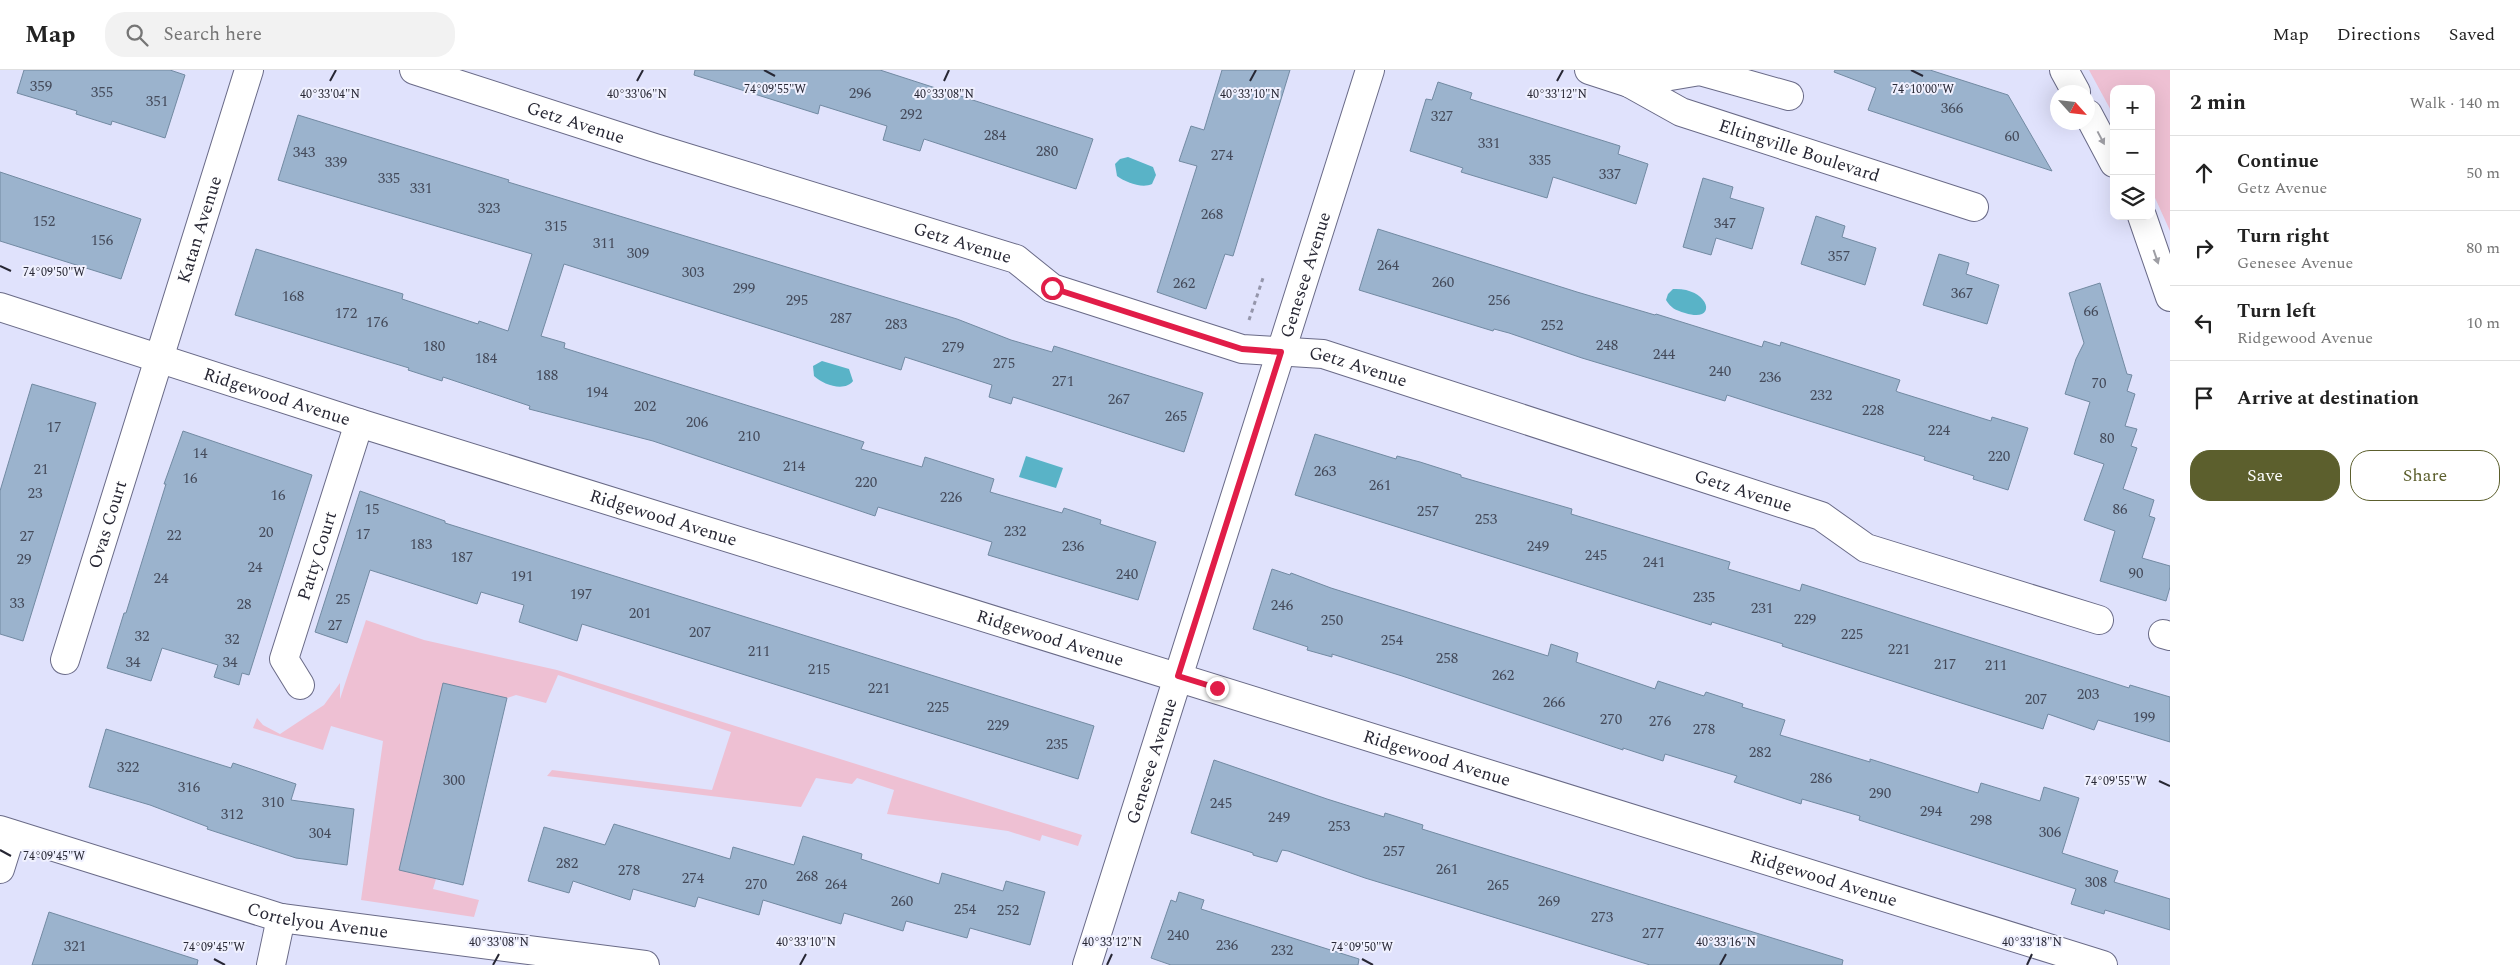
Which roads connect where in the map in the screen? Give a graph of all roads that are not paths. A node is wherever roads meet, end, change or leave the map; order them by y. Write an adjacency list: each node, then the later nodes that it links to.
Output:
1 (249, 70): 16 (street, Katan Avenue)
2 (414, 70): 15 (street, Getz Avenue)
3 (1370, 70): 15 (street, Genesee Avenue)
4 (1589, 70): 6 (street, Eltingville Boulevard)
5 (2064, 70): 7 (street)
6 (1629, 83): 8 (street, Eltingville Boulevard); 11 (street, Eltingville Boulevard)
7 (2072, 85)
8 (1789, 96)
9 (2095, 127): 10 (street, one-way to 10)
10 (2110, 155)
11 (1974, 207)
12 (2143, 220): 13 (street, one-way to 13)
13 (2170, 297)
14 (0, 307): 16 (street, Ridgewood Avenue)
15 (1281, 352): 19 (street, Getz Avenue); 21 (street, Genesee Avenue)
16 (159, 358): 17 (street, Katan Avenue); 18 (street, Ridgewood Avenue)
17 (150, 388): 20 (street, Ovas Court)
18 (359, 423): 21 (street, Ridgewood Avenue); 22 (street, Patty Court)
19 (2099, 620)
20 (65, 660)
21 (1178, 676): 28 (street, Genesee Avenue); 29 (street, Ridgewood Avenue)
22 (300, 686)
23 (6, 832): 24 (street); 25 (street, Cortelyou Avenue)
24 (0, 869)
25 (281, 918): 26 (street); 27 (street, Cortelyou Avenue)
26 (272, 965)
27 (645, 965)
28 (1087, 965)
29 (2103, 965)

